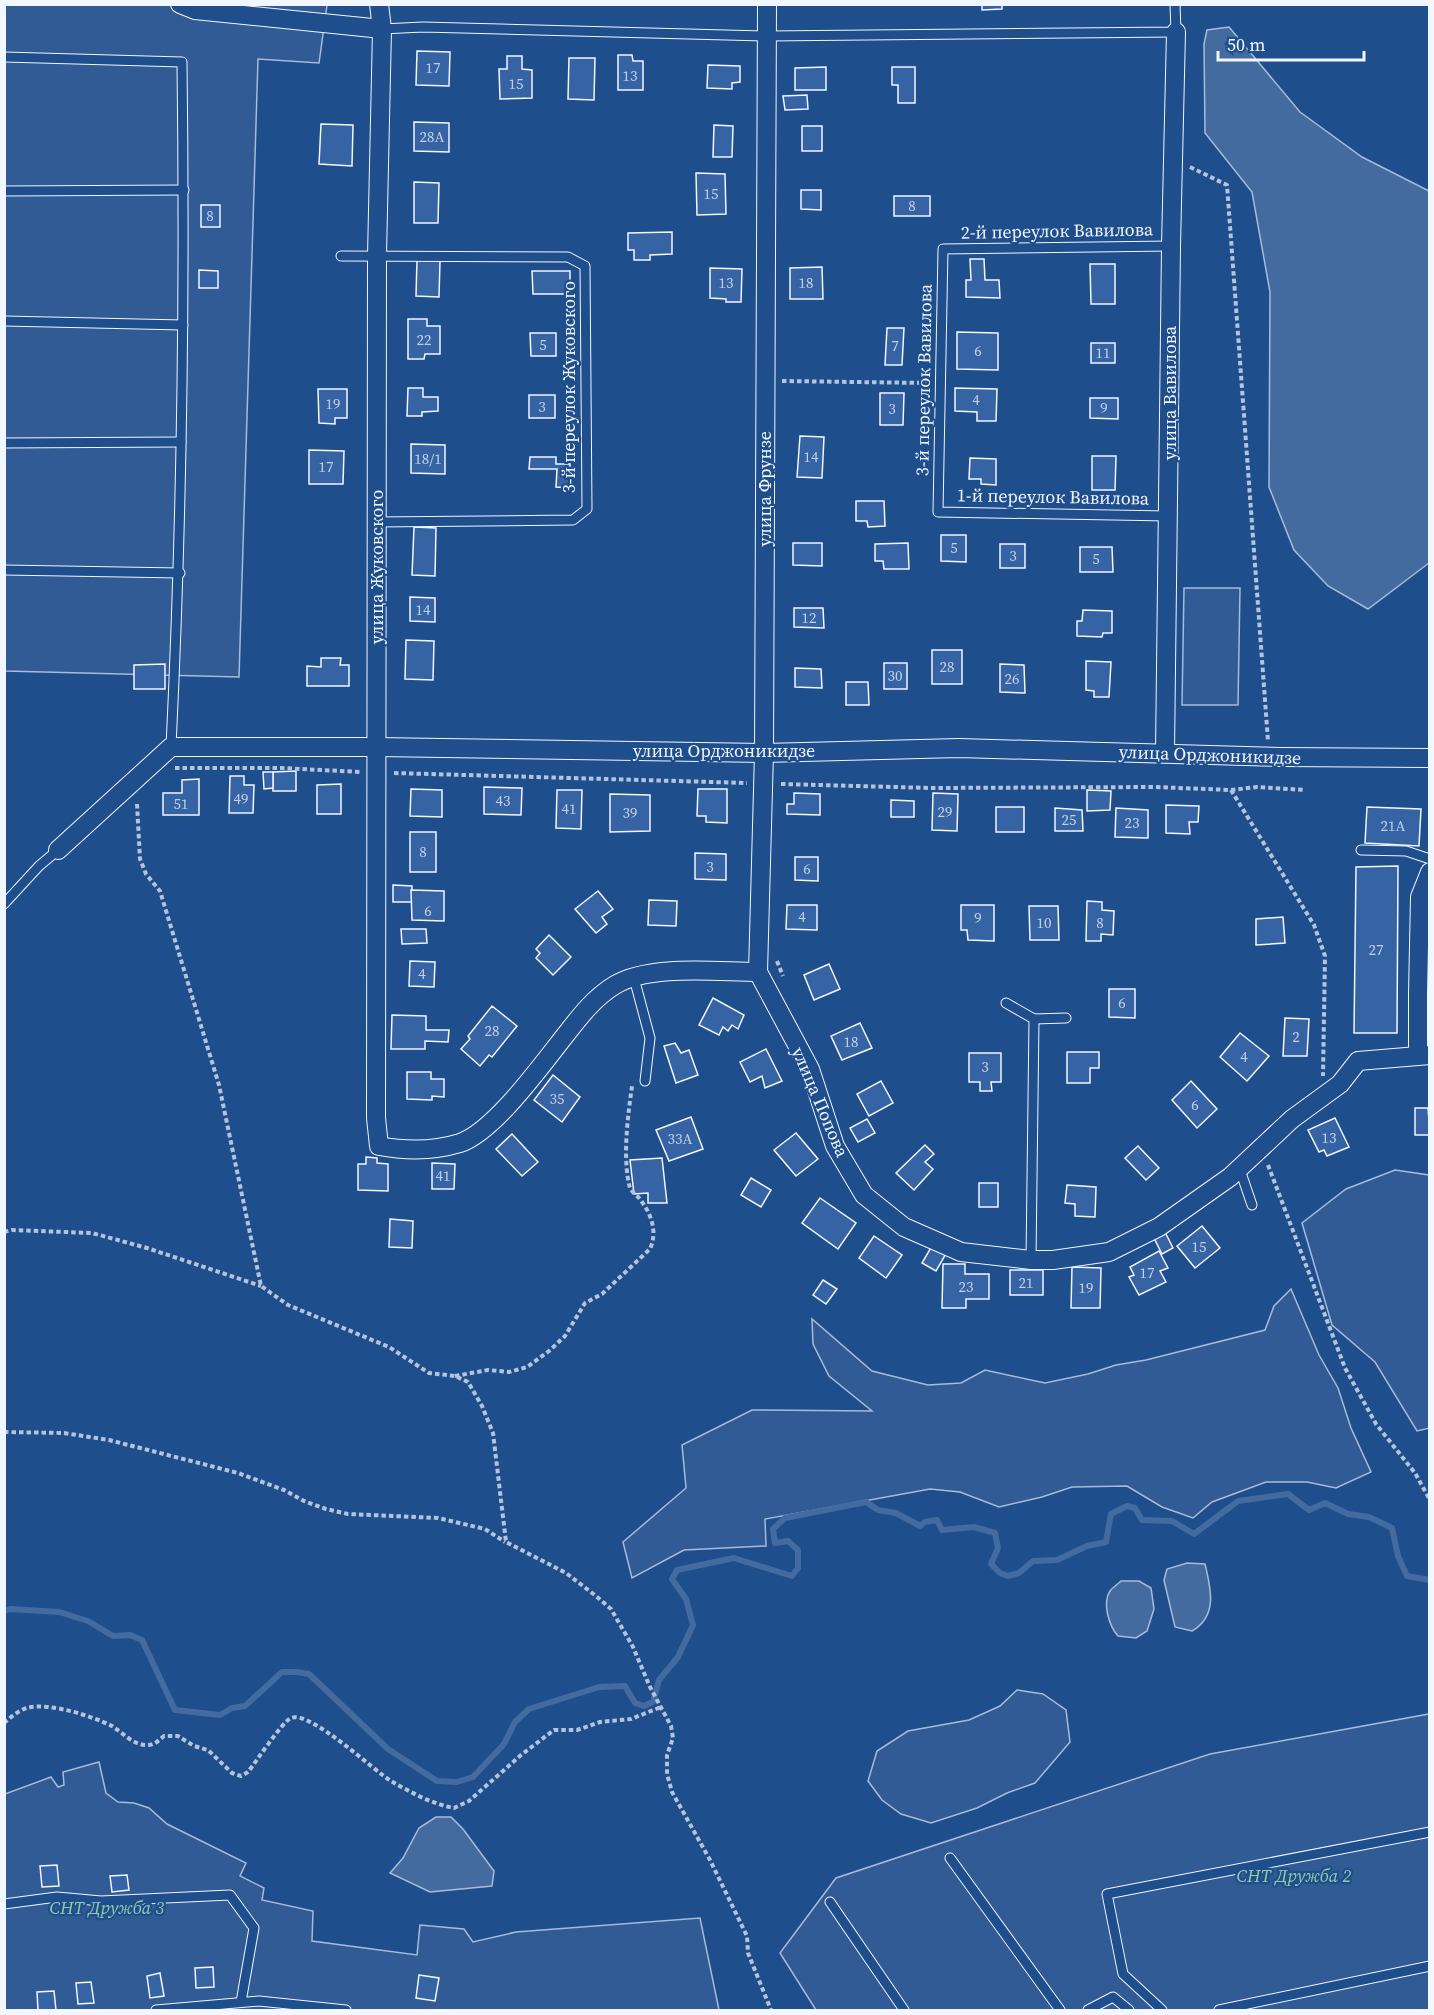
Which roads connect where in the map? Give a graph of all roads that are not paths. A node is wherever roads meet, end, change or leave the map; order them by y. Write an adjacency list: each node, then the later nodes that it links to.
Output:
1 (180, 4): 5 (street)
2 (379, 4): 5 (street, улица Жуковского)
3 (767, 4): 7 (street, улица Фрунзе)
4 (1175, 4): 6 (lane)
5 (382, 29): 7 (lane); 14 (street, улица Жуковского)
6 (1176, 32): 7 (lane); 11 (street, улица Вавилова)
7 (767, 36): 26 (street, улица Фрунзе)
8 (4, 57): 9 (lane)
9 (184, 190): 10 (lane); 16 (lane)
10 (4, 191)
11 (1171, 246): 12 (lane, 2-й переулок Вавилова); 20 (street, улица Вавилова)
12 (944, 249): 19 (lane, 3-й переулок Вавилова)
13 (341, 256): 14 (lane)
14 (377, 256): 21 (street, улица Жуковского); 21 (lane, 3-й переулок Жуковского)
15 (4, 321): 16 (lane)
16 (183, 325): 17 (lane)
17 (181, 442): 18 (lane); 23 (lane)
18 (4, 443)
19 (938, 512): 20 (lane, 1-й переулок Вавилова)
20 (1168, 516): 27 (street, улица Вавилова)
21 (376, 522): 25 (street, улица Жуковского)
22 (4, 570): 23 (lane)
23 (180, 573): 24 (lane)
24 (171, 747): 25 (street, улица Орджоникидзе); 29 (street)
25 (377, 747): 26 (street, улица Орджоникидзе); 35 (street, улица Жуковского)
26 (764, 753): 27 (street, улица Орджоникидзе); 34 (street, улица Фрунзе)
27 (1165, 753): 28 (street, улица Орджоникидзе)
28 (1430, 758)
29 (58, 850): 33 (lane)
30 (1361, 850): 31 (lane)
31 (1430, 859)
32 (1430, 872): 39 (street)
33 (4, 904)
34 (758, 972): 35 (street); 43 (street, улица Попова)
35 (634, 978): 40 (lane)
36 (1006, 1003): 38 (lane)
37 (1066, 1018): 38 (lane)
38 (1034, 1019): 43 (lane)
39 (1424, 1055): 41 (street, улица Попова)
40 (645, 1081)
41 (1239, 1167): 42 (lane); 43 (street, улица Попова)
42 (1252, 1204)
43 (1031, 1260)
44 (1430, 1832): 56 (lane)
45 (950, 1858): 53 (lane)
46 (830, 1902): 52 (lane)
47 (4, 1904): 49 (lane)
48 (1430, 1966): 57 (lane)
49 (241, 2002): 50 (lane); 51 (lane)
50 (156, 2010)
51 (346, 2010)
52 (904, 2010)
53 (1060, 2010)
54 (1088, 2010): 55 (lane)
55 (1130, 2010)
56 (1162, 2010)
57 (1219, 2010)

